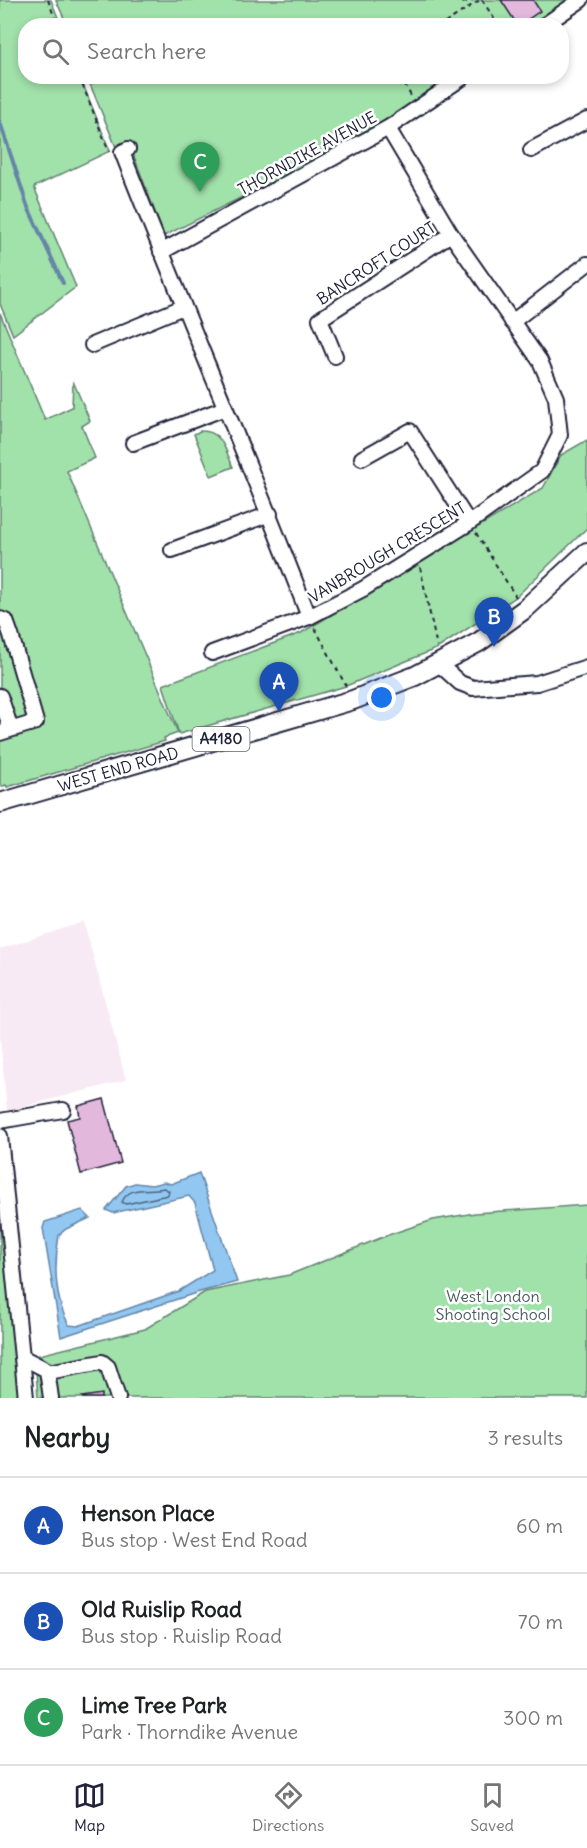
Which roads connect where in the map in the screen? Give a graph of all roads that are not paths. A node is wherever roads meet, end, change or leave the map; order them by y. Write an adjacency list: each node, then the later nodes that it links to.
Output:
1 (581, 0): 2 (street); 3 (street)
2 (587, 9)
3 (555, 18)
4 (453, 84): 6 (street, THORNDIKE AVENUE)
5 (587, 120): 8 (street)
6 (388, 128): 9 (street, VANBROUGH CRESCENT); 10 (street, THORNDIKE AVENUE)
7 (128, 149): 10 (street, VANBROUGH CRESCENT)
8 (531, 150)
9 (451, 234): 13 (street, VANBROUGH CRESCENT); 15 (street, BANCROFT COURT)
10 (161, 252): 12 (street, VANBROUGH CRESCENT)
11 (587, 264): 13 (street)
12 (183, 307): 14 (street); 16 (street, VANBROUGH CRESCENT)
13 (512, 322): 20 (street, VANBROUGH CRESCENT)
14 (92, 345)
15 (334, 356)
16 (225, 408): 17 (street); 19 (street, VANBROUGH CRESCENT)
17 (133, 443)
18 (362, 458): 20 (street)
19 (270, 514): 21 (street); 23 (street, VANBROUGH CRESCENT)
20 (469, 524): 23 (street, VANBROUGH CRESCENT)
21 (172, 550)
22 (587, 552): 27 (main road, A4180)
23 (309, 617): 26 (street)
24 (0, 619): 25 (street)
25 (6, 637): 30 (street)
26 (212, 652)
27 (439, 657): 28 (street); 31 (main road, WEST END ROAD / A4180)
28 (587, 667)
29 (0, 696): 30 (street)
30 (6, 731)
31 (1, 798)
32 (63, 1110): 33 (street)
33 (0, 1121)
34 (0, 1136): 35 (street)
35 (22, 1357): 36 (street); 37 (street)
36 (48, 1372): 38 (street); 39 (street)
37 (26, 1398)
38 (51, 1398)
39 (118, 1398)

